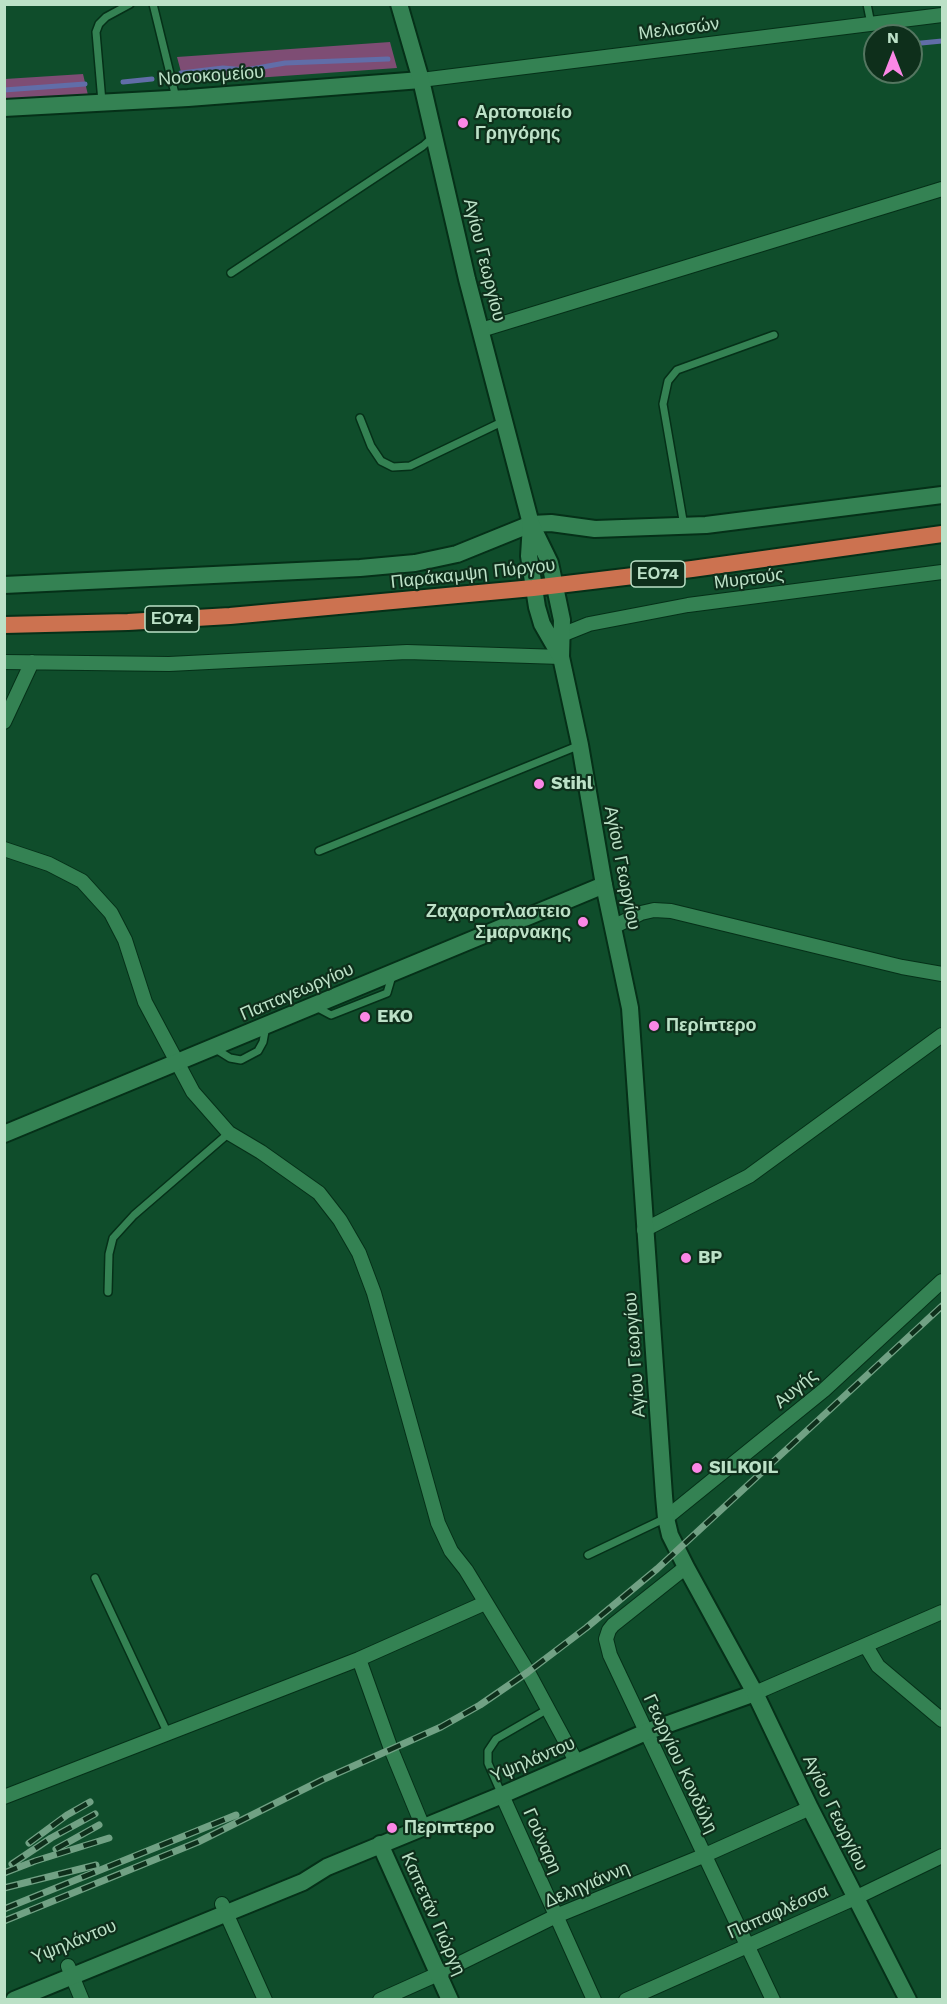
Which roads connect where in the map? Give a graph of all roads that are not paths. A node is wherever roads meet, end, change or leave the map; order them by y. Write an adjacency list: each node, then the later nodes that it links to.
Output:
1 (130, 4): 10 (lane)
2 (153, 4): 9 (lane)
3 (399, 4): 8 (street, Αγίου Γεωργίου)
4 (867, 4): 6 (lane)
5 (942, 15): 6 (street, Μελισσών)
6 (871, 24)
7 (863, 25): 8 (street, Μελισσών)
8 (421, 80): 9 (street, Νοσοκομείου); 12 (street, Αγίου Γεωργίου)
9 (176, 98): 10 (street, Νοσοκομείου)
10 (102, 102): 11 (street, Νοσοκομείου)
11 (4, 108)
12 (434, 136): 14 (lane); 15 (street, Αγίου Γεωργίου)
13 (942, 189): 15 (street)
14 (231, 273)
15 (481, 330): 18 (street, Αγίου Γεωργίου)
16 (774, 335): 21 (lane)
17 (360, 418): 18 (lane)
18 (504, 421): 20 (street, Αγίου Γεωργίου)
19 (942, 495): 21 (street)
20 (531, 525): 21 (street); 24 (street); 25 (street, Αγίου Γεωργίου); 26 (street, Αγίου Γεωργίου)
21 (684, 526)
22 (942, 534): 25 (highway, Παράκαμψη Πύργου / ΕΟ74)
23 (942, 572): 28 (street, Μυρτούς)
24 (4, 585)
25 (556, 586): 26 (highway, Παράκαμψη Πύργου / ΕΟ74); 28 (street, Αγίου Γεωργίου)
26 (533, 588): 27 (highway, Παράκαμψη Πύργου / ΕΟ74); 29 (street, Αγίου Γεωργίου)
27 (4, 625)
28 (564, 634): 29 (street, Αγίου Γεωργίου)
29 (561, 657): 31 (street); 33 (street, Αγίου Γεωργίου)
30 (4, 662): 31 (street)
31 (32, 662): 32 (street)
32 (4, 722)
33 (580, 746): 35 (lane); 36 (street, Αγίου Γεωργίου)
34 (4, 849): 40 (street)
35 (319, 851)
36 (604, 885): 37 (street, Αγίου Γεωργίου); 40 (street, Παπαγεωργίου)
37 (613, 927): 38 (street); 43 (street, Αγίου Γεωργίου)
38 (942, 974)
39 (942, 1035): 43 (street)
40 (177, 1063): 41 (street); 42 (street, Παπαγεωργίου)
41 (229, 1133): 45 (lane); 50 (street)
42 (4, 1134)
43 (644, 1230): 46 (street, Αγίου Γεωργίου)
44 (942, 1281): 46 (street, Αυγής)
45 (108, 1292)
46 (666, 1518): 47 (lane); 48 (street, Αγίου Γεωργίου)
47 (588, 1555)
48 (686, 1567): 54 (street, Αγίου Γεωργίου); 57 (street, Γεωργίου Κονδύλη)
49 (95, 1578): 58 (lane)
50 (485, 1603): 53 (street); 55 (street)
51 (942, 1612): 52 (street)
52 (866, 1646): 54 (street); 56 (street)
53 (359, 1659): 58 (street); 63 (street)
54 (755, 1693): 57 (street, Υψηλάντου); 62 (street, Αγίου Γεωργίου)
55 (548, 1709): 59 (street); 60 (lane)
56 (942, 1720)
57 (646, 1732): 59 (street, Υψηλάντου); 65 (street, Γεωργίου Κονδύλη)
58 (168, 1734): 61 (street)
59 (577, 1763): 60 (street, Υψηλάντου)
60 (502, 1795): 63 (street, Υψηλάντου); 69 (street, Γούναρη)
61 (4, 1797)
62 (810, 1808): 65 (street, Δεληγιάννη); 67 (street, Αγίου Γεωργίου)
63 (423, 1827): 64 (street, Υψηλάντου)
64 (380, 1844): 68 (street, Υψηλάντου); 72 (street, Καπετάν Γιώργη)
65 (703, 1856): 69 (street, Δεληγιάννη); 70 (street, Γεωργίου Κονδύλη)
66 (942, 1856): 67 (street, Παπαφλέσσα)
67 (855, 1898): 70 (street, Παπαφλέσσα); 82 (street, Αγίου Γεωργίου)
68 (224, 1909): 71 (street, Υψηλάντου); 76 (street)
69 (556, 1916): 72 (street, Δεληγιάννη); 79 (street, Γούναρη)
70 (748, 1945): 80 (street, Παπαφλέσσα); 81 (street, Γεωργίου Κονδύλη)
71 (70, 1971): 73 (street, Υψηλάντου); 74 (street, Υψηλάντου); 75 (street)
72 (438, 1974): 77 (street, Δεληγιάννη); 78 (street, Καπετάν Γιώργη)
73 (4, 1992)
74 (14, 2000)
75 (82, 2000)
76 (266, 2000)
77 (380, 2000)
78 (450, 2000)
79 (594, 2000)
80 (626, 2000)
81 (773, 2000)
82 (908, 2000)

